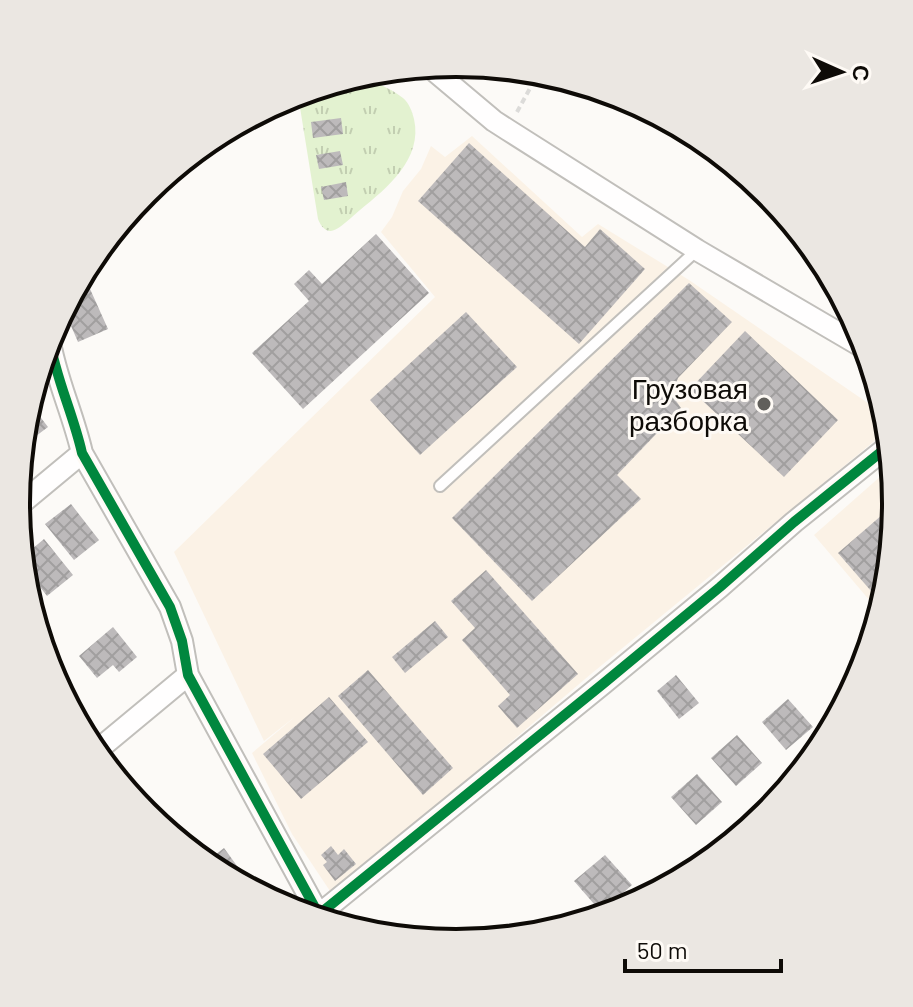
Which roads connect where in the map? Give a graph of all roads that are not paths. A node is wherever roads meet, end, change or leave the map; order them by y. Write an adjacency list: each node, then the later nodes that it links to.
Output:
1 (442, 78): 2 (street)
2 (697, 250): 3 (street); 7 (lane)
3 (851, 340)
4 (55, 361): 5 (street)
5 (82, 453): 8 (street); 9 (street)
6 (880, 453): 12 (street)
7 (440, 486)
8 (30, 496)
9 (188, 675): 10 (street); 11 (street)
10 (105, 744)
11 (312, 905)
12 (325, 909)

